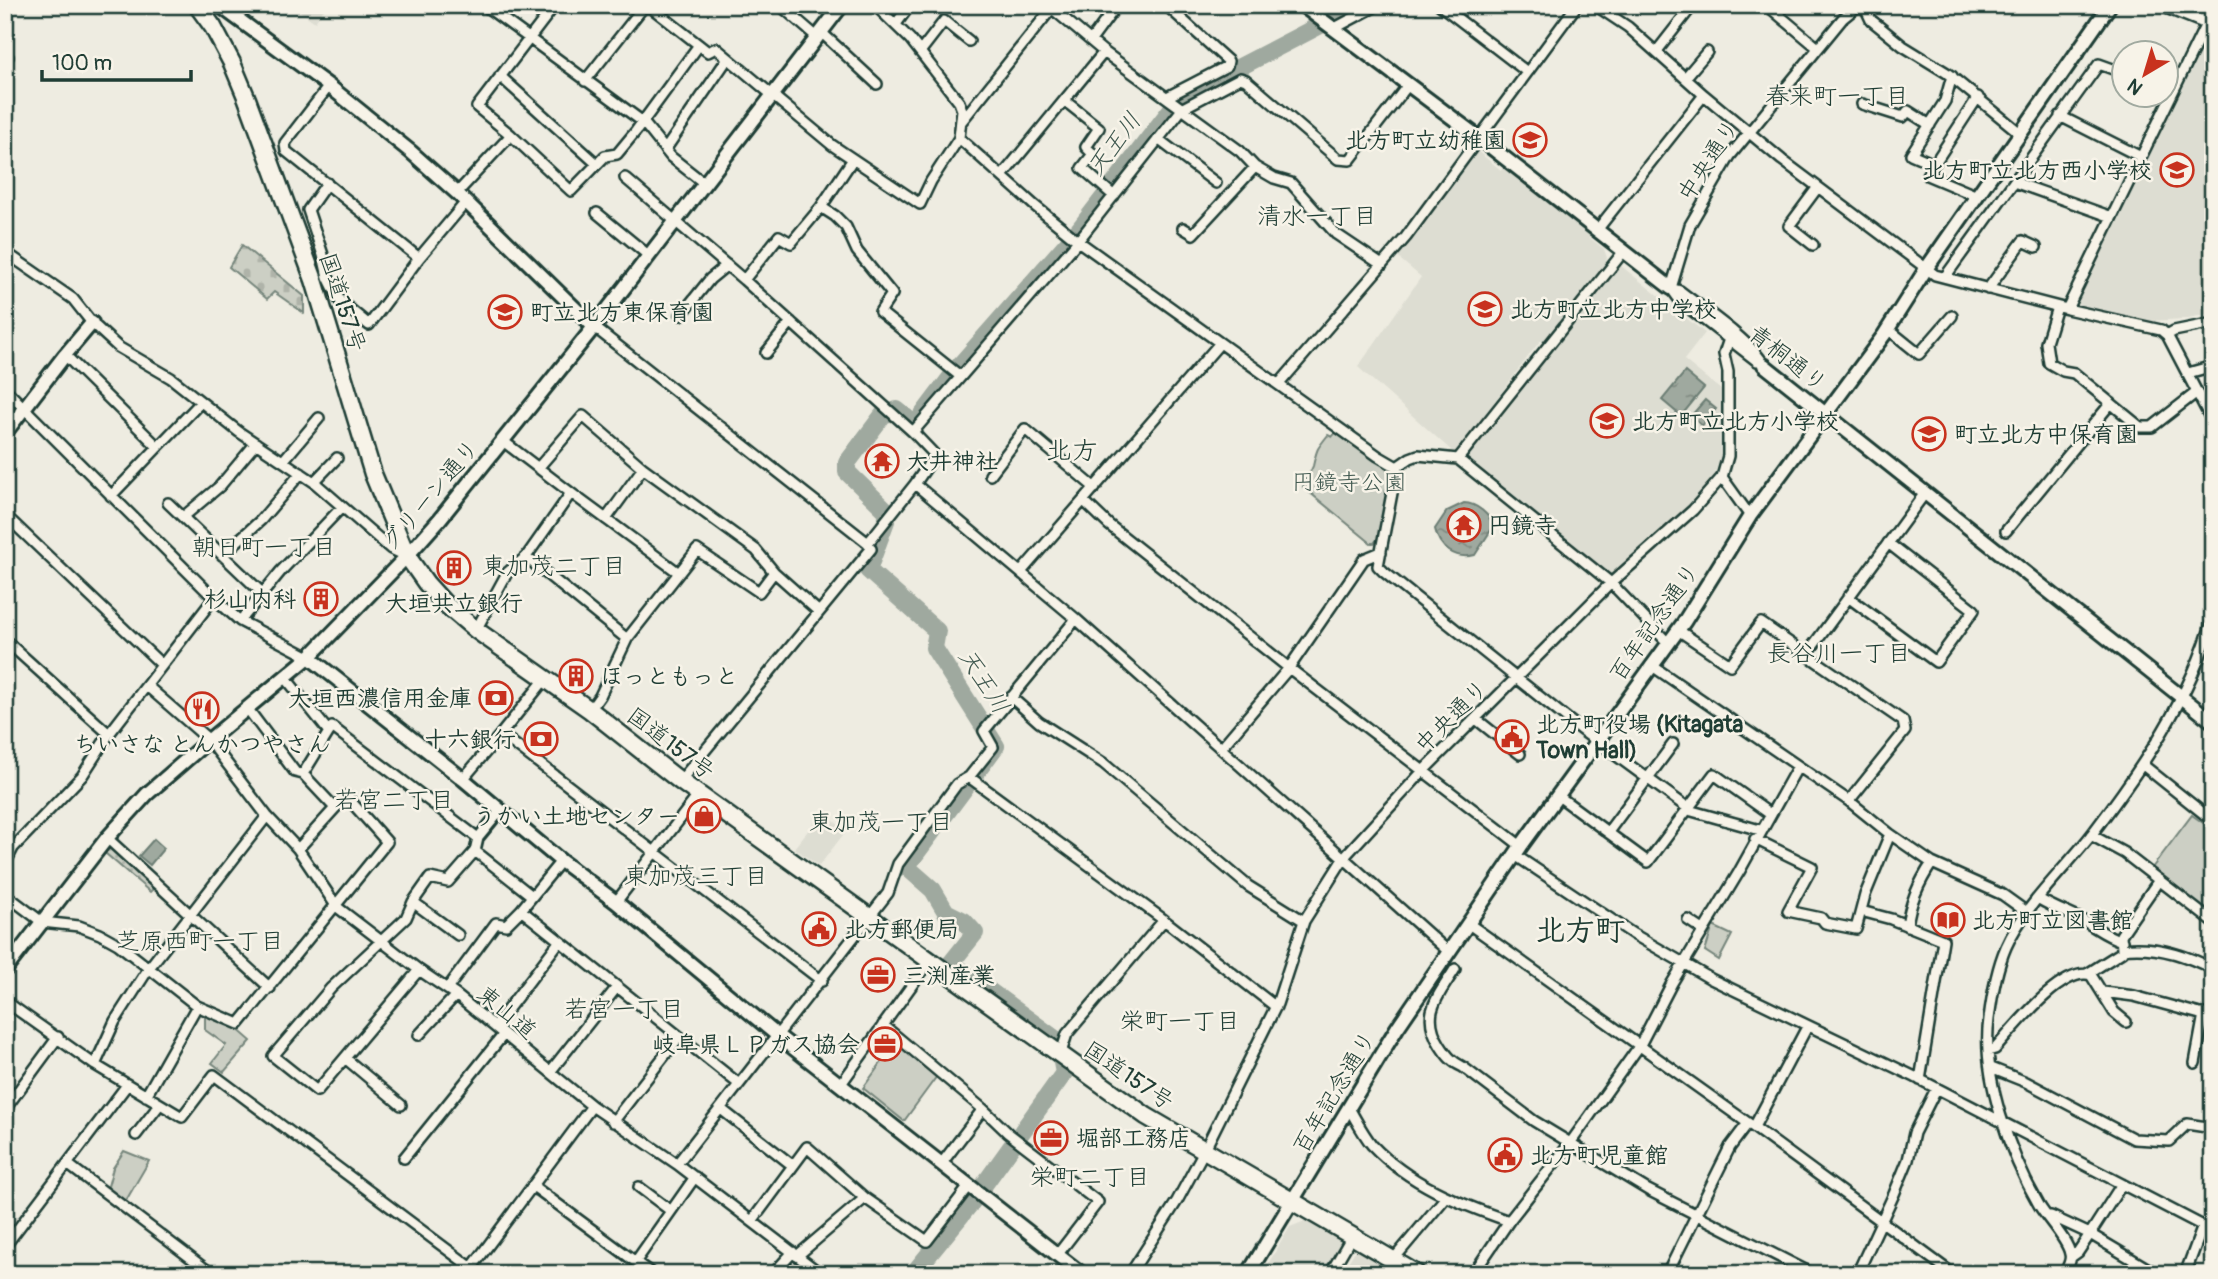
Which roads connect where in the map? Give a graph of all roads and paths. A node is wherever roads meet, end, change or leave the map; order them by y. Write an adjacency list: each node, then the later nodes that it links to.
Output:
1 (197, 5): 162 (highway, 国道157号)
2 (484, 5): 28 (street)
3 (555, 5): 28 (street)
4 (646, 5): 31 (street); 44 (street)
5 (780, 5): 27 (street)
6 (842, 5): 27 (street, グリーン通り)
7 (875, 5): 25 (street)
8 (910, 5): 25 (street)
9 (1117, 5): 29 (street)
10 (1166, 5): 50 (street)
11 (1378, 5): 26 (street)
12 (1440, 5): 40 (street)
13 (1577, 5): 40 (street)
14 (1595, 5): 33 (street)
15 (1693, 5): 33 (street)
16 (2110, 5): 61 (street, 百年記念通り)
17 (2165, 5): 24 (main road)
18 (2204, 5): 24 (main road)
19 (1306, 6): 26 (street, 青桐通り)
20 (1768, 6): 32 (street)
21 (1859, 6): 32 (street, 中央通り); 42 (street)
22 (227, 7): 47 (street)
23 (1050, 7): 29 (street); 58 (street)
24 (2211, 18): 39 (street)
25 (896, 24): 34 (street)
26 (1333, 29): 46 (street, 青桐通り)
27 (819, 35): 45 (street); 49 (street, グリーン通り)
28 (528, 39): 41 (street); 44 (street)
29 (1092, 39): 35 (street)
30 (969, 41): 34 (street)
31 (699, 45): 37 (street); 57 (street)
32 (1818, 48): 60 (street, 中央通り)
33 (1657, 51): 43 (street)
34 (920, 52): 58 (street)
35 (1104, 52): 50 (street); 52 (street)
36 (1707, 52): 43 (street)
37 (728, 58): 49 (street); 66 (street)
38 (2110, 68): 56 (street)
39 (2180, 71)
40 (1527, 72): 63 (street)
41 (500, 76): 62 (street); 69 (street)
42 (1952, 76): 51 (street); 59 (street)
43 (1685, 78): 48 (street)
44 (585, 81): 57 (street)
45 (877, 84)
46 (1408, 85): 54 (street); 63 (street, 青桐通り)
47 (329, 86): 75 (street); 81 (street)
48 (1704, 95): 60 (street); 87 (street)
49 (772, 96): 68 (street); 76 (street, グリーン通り)
50 (1167, 97): 54 (street)
51 (1978, 97): 61 (street); 70 (street)
52 (1065, 101): 72 (street); 79 (street)
53 (1862, 104): 59 (street)
54 (1183, 108): 65 (street); 71 (street)
55 (2161, 108): 67 (street)
56 (2060, 116): 67 (street); 74 (street)
57 (643, 122): 66 (street); 69 (street)
58 (960, 124): 64 (street)
59 (1930, 125): 70 (street)
60 (1747, 132): 78 (street); 100 (street, 中央通り)
61 (2020, 133): 80 (street, 百年記念通り)
62 (511, 135): 69 (street); 81 (street)
63 (1478, 137): 87 (street, 青桐通り); 96 (street)
64 (959, 138): 68 (street); 72 (street)
65 (1158, 139): 77 (street); 79 (street)
66 (665, 150): 76 (street)
67 (2141, 157): 84 (street)
68 (853, 159): 82 (street)
69 (597, 164)
70 (1934, 164): 80 (street)
71 (1255, 167): 86 (street); 96 (street)
72 (1002, 176): 88 (street)
73 (625, 178): 85 (street)
74 (2014, 181): 84 (street); 98 (street)
75 (327, 183): 94 (street); 94 (street)
76 (704, 183): 85 (street, グリーン通り)
77 (1216, 183)
78 (1818, 187): 89 (street); 97 (street)
79 (1114, 196): 88 (street)
80 (1977, 196): 97 (street, 百年記念通り)
81 (462, 197): 94 (street); 109 (street)
82 (821, 207): 99 (street); 119 (street)
83 (597, 214): 93 (street)
84 (2112, 217): 103 (street)
85 (675, 219): 93 (street, グリーン通り); 95 (street)
86 (1183, 228)
87 (1597, 230): 92 (street, 青桐通り)
88 (1079, 241): 113 (street); 119 (street)
89 (1813, 245)
90 (2036, 247): 101 (street)
91 (5, 251): 107 (street)
92 (1624, 251): 100 (street, 青桐通り); 136 (street)
93 (648, 255): 109 (street, グリーン通り)
94 (419, 258)
95 (727, 265): 99 (street); 104 (street)
96 (1382, 265): 120 (street)
97 (1926, 269): 98 (street); 110 (street, 百年記念通り)
98 (1945, 277): 101 (street)
99 (744, 280): 106 (street)
100 (1671, 288): 112 (street, 青桐通り); 116 (street)
101 (1988, 289): 102 (street)
102 (2057, 307): 103 (street); 124 (street)
103 (2067, 309): 111 (street)
104 (681, 315)
105 (1952, 316): 110 (street)
106 (791, 322): 114 (street); 130 (street)
107 (92, 323): 115 (street); 123 (street)
108 (2213, 323): 111 (street)
109 (594, 327): 132 (street, グリーン通り); 158 (street)
110 (1888, 329): 127 (street, 百年記念通り)
111 (2167, 335): 118 (street)
112 (1729, 339): 116 (street, 青桐通り); 143 (street)
113 (1220, 343): 120 (street); 146 (street)
114 (766, 353)
115 (65, 355): 126 (street); 134 (street)
116 (1764, 365): 127 (street, 青桐通り)
117 (2213, 366): 118 (street)
118 (2188, 373): 122 (street)
119 (960, 376): 130 (street)
120 (1279, 384): 138 (street)
121 (5, 389): 126 (street)
122 (2197, 392): 124 (street); 125 (street)
123 (200, 403): 133 (street); 134 (street)
124 (2111, 403): 157 (street)
125 (2208, 403): 129 (street)
126 (24, 408): 131 (street); 149 (street)
127 (1827, 415): 148 (street, 青桐通り); 154 (street, 百年記念通り)
128 (319, 418): 137 (street)
129 (2213, 423)
130 (914, 432): 145 (street)
131 (5, 433)
132 (503, 442): 139 (street); 162 (street, グリーン通り)
133 (256, 443): 137 (street); 155 (street)
134 (158, 447): 149 (street)
135 (337, 458): 144 (street)
136 (1458, 459): 138 (street); 167 (street)
137 (283, 461): 141 (street)
138 (1398, 467): 160 (street)
139 (538, 468): 140 (street); 147 (street)
140 (643, 468): 156 (street); 164 (street)
141 (301, 473): 144 (street); 161 (street)
142 (990, 475): 146 (street)
143 (1722, 477): 154 (street); 167 (street, 中央通り)
144 (314, 482): 152 (street)
145 (915, 484): 158 (street); 165 (street)
146 (1095, 488): 150 (street)
147 (571, 493): 156 (street); 163 (street)
148 (1925, 493): 159 (street); 190 (street, 青桐通り)
149 (111, 496): 170 (street)
150 (1084, 501): 165 (street); 184 (street)
151 (168, 503): 155 (street)
152 (342, 507): 162 (street); 168 (street)
153 (5, 515): 182 (street)
154 (1750, 516): 176 (street, 百年記念通り)
155 (183, 517): 161 (street)
156 (606, 519): 166 (street)
157 (2006, 531)
158 (868, 543): 171 (street)
159 (1888, 543): 169 (street); 169 (street)
160 (1381, 552): 184 (street); 187 (street)
161 (222, 555): 168 (street)
162 (407, 556): 175 (highway, 国道157号); 181 (street, グリーン通り)
163 (526, 557): 175 (street); 177 (street)
164 (775, 572): 166 (street); 171 (street)
165 (1021, 572): 173 (street)
166 (679, 573): 177 (street)
167 (1611, 583): 179 (street); 187 (street, 中央通り)
168 (262, 594): 174 (street)
169 (1848, 597): 180 (street)
170 (214, 598): 174 (street); 182 (street)
171 (819, 612): 210 (street)
172 (2213, 618): 190 (street)
173 (1076, 620): 189 (street); 201 (street)
174 (240, 621): 181 (street)
175 (477, 630): 186 (highway, 国道157号)
176 (1678, 630): 179 (street, 百年記念通り); 180 (street)
177 (627, 639): 192 (street)
178 (5, 640): 196 (street)
179 (1668, 643): 183 (street, 百年記念通り)
180 (1807, 654): 213 (street)
181 (309, 657): 185 (street, グリーン通り); 209 (street)
182 (162, 665): 188 (street)
183 (1651, 665): 199 (street, 百年記念通り); 204 (street)
184 (1289, 668): 201 (street); 205 (street)
185 (285, 677): 191 (street, グリーン通り); 195 (street)
186 (546, 678): 192 (highway, 国道157号); 197 (street)
187 (1517, 678): 193 (street, 中央通り); 199 (street)
188 (147, 686): 196 (street); 198 (street, 東山道)
189 (1011, 696): 207 (street); 249 (street)
190 (2181, 697): 194 (street, 青桐通り); 203 (street)
191 (247, 708): 198 (street, グリーン通り); 206 (street)
192 (590, 710): 210 (highway, 国道157号)
193 (1476, 719): 202 (street); 205 (street, 中央通り)
194 (2213, 722)
195 (329, 732): 206 (street); 225 (street)
196 (109, 734): 233 (street)
197 (501, 734): 209 (street); 229 (street)
198 (209, 740): 218 (street, 東山道); 224 (street, グリーン通り)
199 (1597, 740): 208 (street); 212 (street, 百年記念通り)
200 (1673, 744): 208 (street)
201 (1221, 748): 230 (street)
202 (1520, 754)
203 (2143, 765): 219 (street); 223 (street)
204 (1798, 766): 213 (street); 217 (street)
205 (1423, 771): 228 (street); 230 (street, 中央通り)
206 (303, 774): 214 (street)
207 (969, 777): 245 (street); 246 (street)
208 (1648, 778): 215 (street); 220 (street)
209 (463, 779): 216 (street)
210 (680, 781): 211 (highway, 国道157号)
211 (700, 793): 229 (street); 245 (highway, 国道157号)
212 (1558, 795): 220 (street); 228 (street, 百年記念通り)
213 (1849, 801): 221 (street)
214 (335, 808): 226 (street); 240 (street)
215 (1688, 808): 217 (street); 220 (street); 222 (street)
216 (501, 810): 225 (street); 231 (street)
217 (1770, 814): 222 (street)
218 (267, 816): 226 (street, 東山道); 244 (street)
219 (2213, 821)
220 (1608, 832)
221 (1890, 834): 232 (street); 242 (street)
222 (1758, 835): 242 (street); 253 (street)
223 (2091, 835): 234 (street); 237 (street)
224 (107, 838): 244 (street); 248 (street, グリーン通り)
225 (478, 838): 227 (street)
226 (298, 849): 240 (street, 東山道)
227 (475, 851): 236 (street); 238 (street)
228 (1518, 851): 251 (street, 百年記念通り); 260 (street)
229 (653, 853): 239 (street); 267 (street)
230 (1345, 856): 249 (street, 中央通り); 258 (street)
231 (561, 861): 236 (street); 239 (street)
232 (1932, 863): 243 (street); 252 (street)
233 (5, 864)
234 (2159, 880): 250 (street); 257 (street)
235 (5, 894): 248 (street)
236 (532, 897): 241 (street)
237 (2039, 899): 243 (street); 257 (street)
238 (413, 902): 254 (street); 255 (street)
239 (616, 902): 283 (street)
240 (337, 907): 255 (street, 東山道); 269 (street)
241 (521, 910): 256 (street); 270 (street)
242 (1861, 911): 252 (street)
243 (2028, 913): 287 (street)
244 (190, 914): 262 (street); 269 (street)
245 (870, 917): 259 (highway, 国道157号); 267 (street)
246 (1164, 920): 275 (street); 288 (street)
247 (1688, 920): 253 (street)
248 (42, 922): 261 (street, グリーン通り); 262 (street)
249 (1304, 922): 275 (street, 中央通り)
250 (2213, 922)
251 (1469, 924): 258 (street, 百年記念通り); 286 (street)
252 (1907, 926): 294 (street)
253 (1703, 930): 260 (street)
254 (458, 935)
255 (380, 941): 265 (street, 東山道); 289 (street)
256 (559, 942): 268 (street); 279 (street)
257 (2122, 945): 264 (street); 266 (street)
258 (1449, 952): 303 (street, 百年記念通り)
259 (930, 960): 278 (street); 288 (highway, 国道157号)
260 (1683, 963): 280 (street); 286 (street)
261 (7, 964)
262 (149, 968): 274 (street); 291 (street)
263 (1455, 969): 312 (street)
264 (2213, 969)
265 (419, 970): 270 (street, 東山道); 289 (street)
266 (2087, 974): 271 (street); 287 (street)
267 (821, 981): 283 (street)
268 (617, 987): 285 (street); 293 (street)
269 (270, 988): 274 (street)
270 (447, 989): 272 (street, 東山道)
271 (2103, 992): 276 (street); 277 (street)
272 (456, 995): 279 (street, 東山道); 282 (street)
273 (5, 1001): 284 (street)
274 (197, 1006): 299 (street)
275 (1276, 1007): 313 (street, 中央通り)
276 (2208, 1014): 290 (street)
277 (2126, 1022)
278 (883, 1025): 296 (street); 306 (street)
279 (495, 1026): 281 (street, 東山道)
280 (1807, 1027): 294 (street); 309 (street)
281 (504, 1034): 293 (street, 東山道); 314 (street)
282 (419, 1035)
283 (778, 1036): 295 (street); 296 (street)
284 (58, 1037): 291 (street); 304 (street)
285 (679, 1037): 295 (street); 307 (street)
286 (1640, 1045): 309 (street); 312 (street)
287 (1988, 1051): 292 (street)
288 (1060, 1056): 313 (highway, 国道157号)
289 (345, 1058): 301 (street)
290 (2195, 1063)
291 (95, 1065): 297 (street)
292 (1991, 1068): 308 (street); 310 (street)
293 (550, 1072): 302 (street, 東山道)
294 (1920, 1080): 298 (street)
295 (739, 1084): 305 (street)
296 (841, 1084): 315 (street)
297 (127, 1085): 299 (street); 334 (street)
298 (1936, 1089): 308 (street); 332 (street)
299 (146, 1096): 300 (street)
300 (160, 1104): 311 (street); 343 (street)
301 (401, 1105)
302 (592, 1106): 307 (street, 東山道); 322 (street)
303 (1349, 1108): 324 (street); 326 (street, 百年記念通り)
304 (5, 1109)
305 (721, 1109): 316 (street); 317 (street)
306 (983, 1109): 315 (street); 339 (street)
307 (613, 1122): 316 (street, 東山道)
308 (2003, 1122): 320 (street); 329 (street)
309 (1751, 1125): 328 (street); 332 (street)
310 (2213, 1128)
311 (136, 1135)
312 (1571, 1142): 328 (street); 331 (street)
313 (1204, 1151): 326 (highway, 国道157号); 350 (street, 中央通り)
314 (404, 1158)
315 (942, 1163): 321 (street)
316 (677, 1164): 319 (street, 東山道)
317 (792, 1165): 325 (street); 330 (street)
318 (70, 1166): 344 (street)
319 (695, 1178): 327 (street); 330 (street, 東山道)
320 (2122, 1184): 333 (street); 335 (street)
321 (970, 1185): 325 (street); 339 (street)
322 (533, 1186): 342 (street); 343 (street)
323 (639, 1188): 327 (street)
324 (1446, 1197): 331 (street); 341 (street)
325 (865, 1198): 338 (street)
326 (1293, 1200): 336 (highway, 国道157号); 351 (street, 百年記念通り)
327 (671, 1212): 342 (street)
328 (1696, 1216): 355 (street); 356 (street)
329 (2047, 1216): 335 (street); 340 (street)
330 (752, 1221): 338 (street, 東山道)
331 (1509, 1221): 354 (street)
332 (1880, 1221): 357 (street); 358 (street)
333 (2208, 1226): 361 (street)
334 (9, 1234): 337 (street)
335 (2090, 1234): 340 (street); 360 (street)
336 (1353, 1236): 341 (highway, 国道157号); 352 (street)
337 (5, 1246)
338 (795, 1254): 347 (street); 348 (street, 東山道)
339 (1058, 1254): 349 (street)
340 (2071, 1256): 359 (street)
341 (1393, 1260): 353 (highway, 国道157号)
342 (636, 1261): 346 (street)
343 (469, 1270): 345 (street)
344 (212, 1274)
345 (481, 1274)
346 (652, 1274)
347 (773, 1274)
348 (821, 1274)
349 (1082, 1274)
350 (1130, 1274)
351 (1248, 1274)
352 (1330, 1274)
353 (1417, 1274)
354 (1473, 1274)
355 (1667, 1274)
356 (1813, 1274)
357 (1857, 1274)
358 (1953, 1274)
359 (2064, 1274)
360 (2157, 1274)
361 (2186, 1274)

